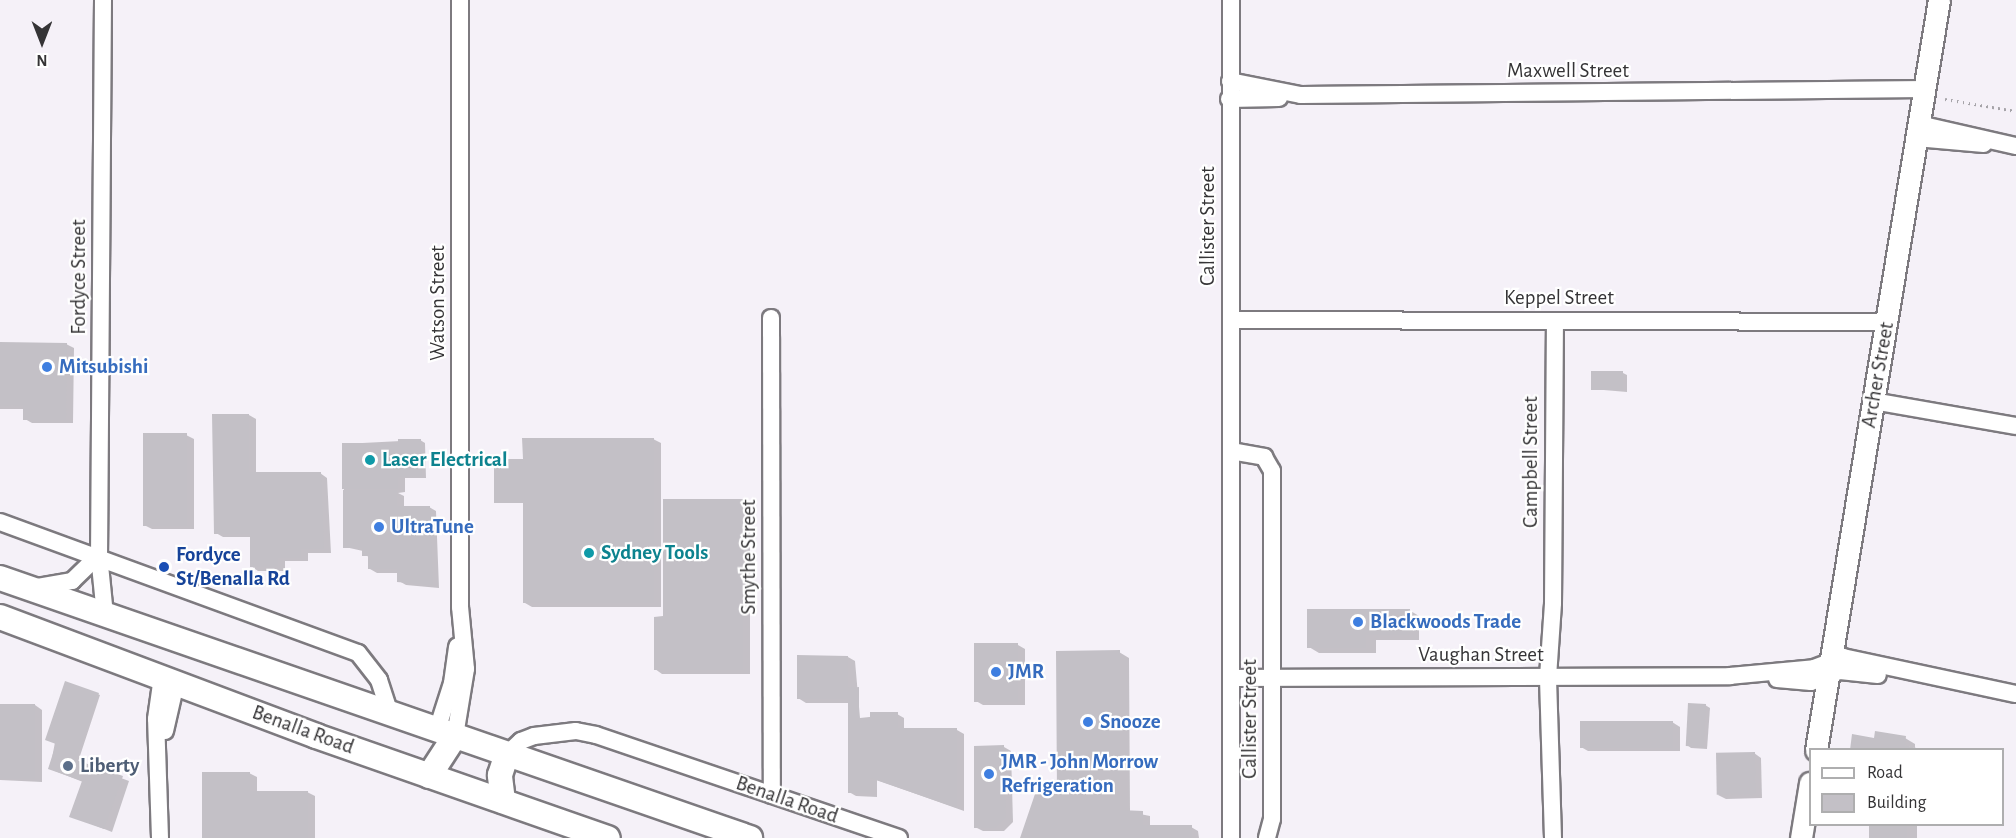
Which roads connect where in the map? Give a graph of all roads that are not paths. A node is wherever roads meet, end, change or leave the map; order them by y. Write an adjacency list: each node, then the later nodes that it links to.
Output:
1 (103, 0): 18 (street, Fordyce Street)
2 (459, 0): 31 (street, Watson Street)
3 (1231, 0): 5 (street, Callister Street)
4 (1940, 0): 8 (main road, Archer Street)
5 (1230, 81): 6 (street, Maxwell Street); 7 (street, Callister Street)
6 (1301, 94): 7 (street, Maxwell Street); 8 (street, Maxwell Street)
7 (1229, 99): 11 (street, Callister Street)
8 (1921, 114): 9 (street, Maxwell Street); 13 (main road, Archer Street)
9 (2010, 145)
10 (771, 318): 36 (street, Smythe Street)
11 (1231, 320): 12 (street, Keppel Street); 16 (street, Callister Street)
12 (1554, 321): 13 (street, Keppel Street); 25 (street, Campbell Street)
13 (1887, 322): 14 (main road, Archer Street)
14 (1873, 401): 15 (street); 24 (main road, Archer Street)
15 (2016, 426)
16 (1231, 451): 26 (street, Callister Street); 27 (street, Callister Street)
17 (0, 522): 18 (street)
18 (99, 555): 20 (street); 21 (street, Fordyce Street); 30 (street)
19 (0, 578): 20 (highway, Benalla Road)
20 (28, 588): 21 (highway, Benalla Road)
21 (105, 615): 23 (highway, Benalla Road)
22 (0, 617): 28 (highway, Benalla Road)
23 (183, 642): 28 (highway); 30 (highway, Benalla Road)
24 (1829, 669): 25 (street, Vaughan Street); 29 (street, Vaughan Street); 32 (main road, Archer Street)
25 (1554, 677): 27 (street, Vaughan Street); 45 (street, Campbell Street)
26 (1231, 678): 27 (street, Vaughan Street); 43 (street, Callister Street)
27 (1273, 678): 44 (street, Callister Street)
28 (169, 680): 34 (highway, Benalla Road); 39 (street)
29 (2016, 694)
30 (390, 713): 31 (highway, Benalla Road)
31 (446, 733): 33 (highway, Benalla Road); 34 (highway)
32 (1816, 748)
33 (507, 754): 36 (street, Benalla Road); 37 (highway); 41 (highway, Benalla Road)
34 (429, 776): 37 (highway, Benalla Road)
35 (1809, 790): 46 (main road)
36 (772, 795): 42 (street, Benalla Road)
37 (503, 801): 38 (highway, Benalla Road)
38 (570, 832): 40 (highway, Benalla Road)
39 (160, 838)
40 (608, 838)
41 (750, 838)
42 (900, 838)
43 (1231, 838)
44 (1267, 838)
45 (1553, 838)
46 (1802, 838)

